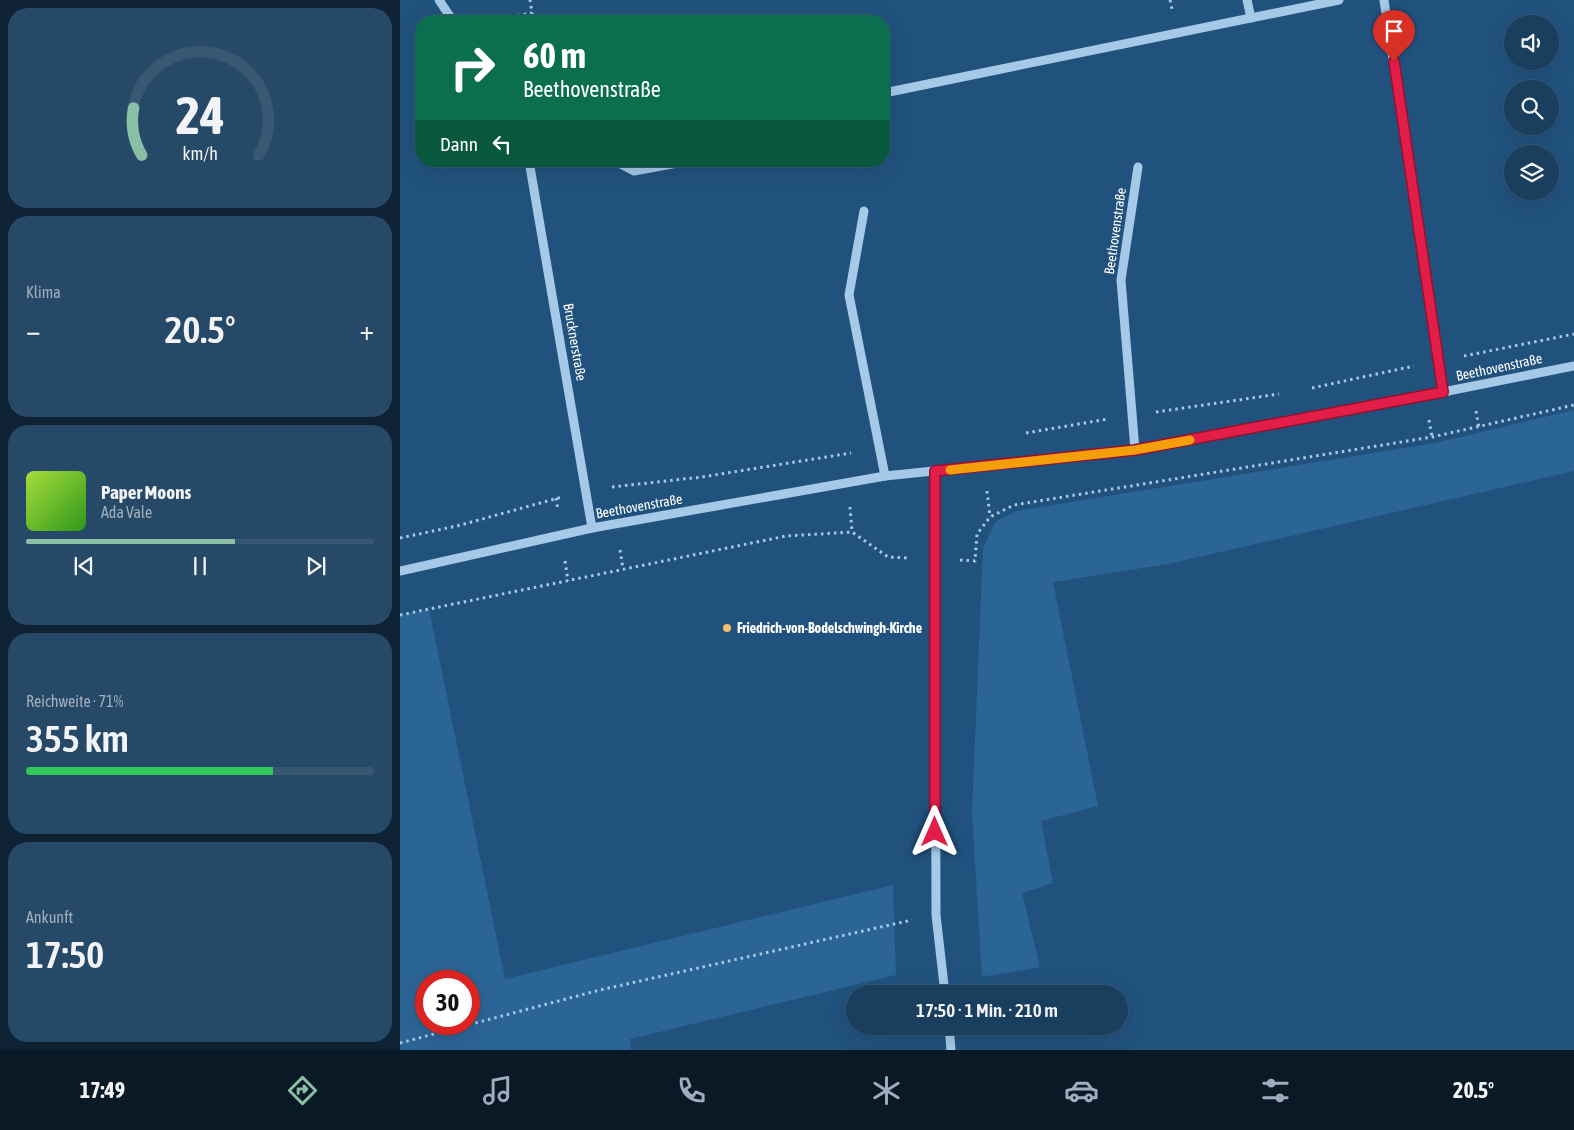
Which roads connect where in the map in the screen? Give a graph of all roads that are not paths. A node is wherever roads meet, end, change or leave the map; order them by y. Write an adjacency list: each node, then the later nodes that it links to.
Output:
1 (440, 0): 5 (street)
2 (1247, 0): 6 (street)
3 (1339, 0): 6 (street)
4 (1384, 0): 14 (street)
5 (450, 15)
6 (1251, 18): 7 (street)
7 (890, 92)
8 (530, 167): 18 (street, Brucknerstraße)
9 (626, 167): 10 (street)
10 (656, 167)
11 (1138, 167): 15 (street, Beethovenstraße)
12 (864, 211): 17 (street)
13 (1574, 366): 14 (street, Beethovenstraße)
14 (1443, 392): 15 (street, Beethovenstraße)
15 (1135, 450): 16 (street, Beethovenstraße)
16 (935, 471): 17 (street, Beethovenstraße); 20 (street)
17 (885, 476): 18 (street, Beethovenstraße)
18 (592, 528): 19 (street, Beethovenstraße)
19 (400, 571)
20 (944, 985)
21 (950, 1035): 22 (street)
22 (951, 1050)

